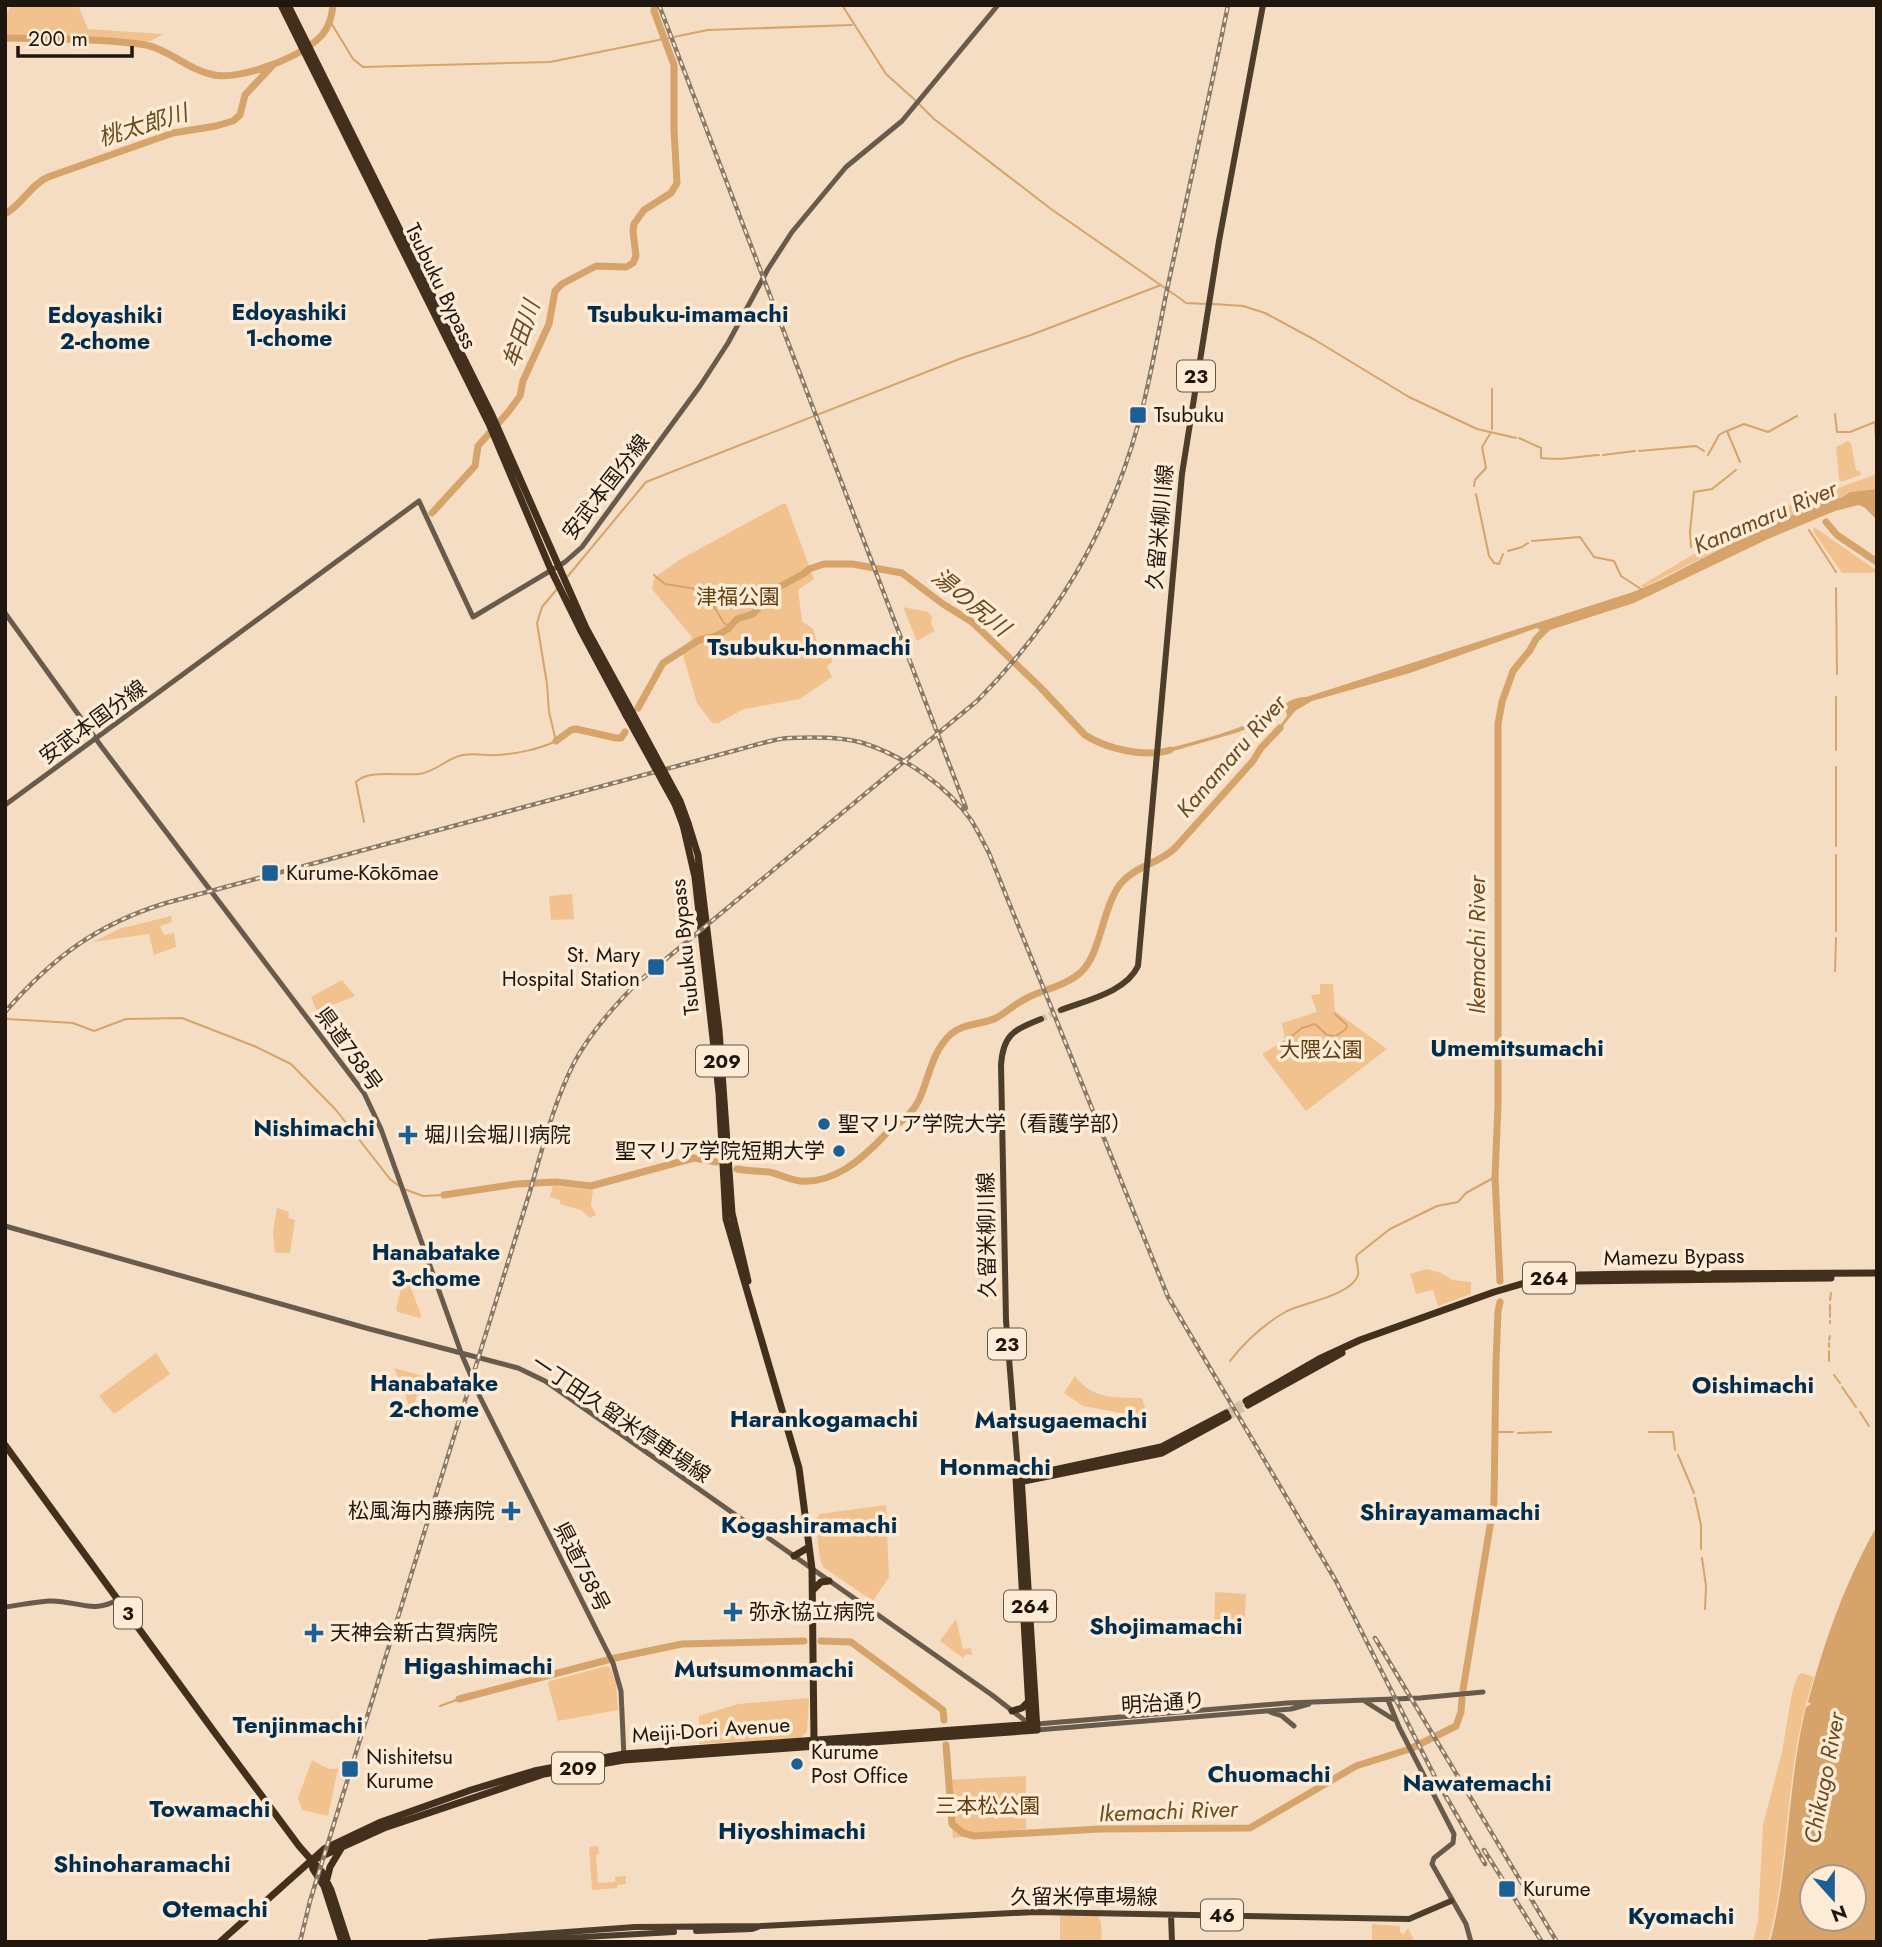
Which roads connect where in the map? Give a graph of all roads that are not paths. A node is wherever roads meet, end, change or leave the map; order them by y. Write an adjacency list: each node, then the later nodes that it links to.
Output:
1 (281, 5): 5 (highway, Tsubuku Bypass / 209)
2 (288, 5): 5 (highway, Tsubuku Bypass / 209)
3 (998, 5): 6 (main road, 安武本国分線)
4 (1263, 5): 10 (main road, 久留米柳川線 / 23)
5 (299, 34): 6 (highway, Tsubuku Bypass / 209)
6 (554, 568): 8 (main road, 安武本国分線); 19 (highway, Tsubuku Bypass / 209, bridge)
7 (5, 613): 8 (main road, 県道758号)
8 (96, 738): 9 (main road, 安武本国分線); 14 (main road, 県道758号)
9 (5, 805)
10 (1061, 1010)
11 (1041, 1019): 18 (main road, 久留米柳川線 / 23)
12 (5, 1226): 14 (main road, 一丁田久留米停車場線)
13 (1877, 1273): 15 (highway, Mamezu Bypass / 264)
14 (463, 1355): 20 (main road, 一丁田久留米停車場線); 37 (main road, 県道758号)
15 (1247, 1403)
16 (1227, 1415): 18 (highway)
17 (5, 1445): 24 (highway, 3)
18 (1018, 1478): 29 (highway, 264); 35 (highway, 264)
19 (809, 1547): 20 (highway); 21 (highway, 209)
20 (794, 1556): 21 (main road, 一丁田久留米停車場線)
21 (812, 1569): 22 (main road, 一丁田久留米停車場線); 23 (highway, 209)
22 (829, 1581): 23 (highway); 31 (main road, 一丁田久留米停車場線)
23 (813, 1590): 36 (highway, 209)
24 (119, 1600): 25 (main road); 39 (highway, 3)
25 (5, 1606)
26 (1483, 1692): 27 (main road)
27 (1388, 1700): 28 (main road); 33 (main road)
28 (1363, 1701): 30 (main road); 33 (main road)
29 (1028, 1702): 31 (highway); 35 (highway, 264)
30 (1289, 1706): 32 (main road, 明治通り); 35 (main road, 明治通り)
31 (1012, 1711): 35 (main road, 一丁田久留米停車場線)
32 (1265, 1711): 34 (main road); 35 (main road, 明治通り)
33 (1396, 1721): 41 (main road)
34 (1294, 1726)
35 (1033, 1727): 36 (highway, Meiji-Dori Avenue)
36 (815, 1744): 37 (highway, Meiji-Dori Avenue / 209)
37 (624, 1757): 38 (highway, Meiji-Dori Avenue / 209); 39 (highway, Meiji-Dori Avenue / 209)
38 (342, 1847): 39 (highway, Meiji-Dori Avenue / 209); 40 (highway)
39 (311, 1861): 40 (highway, 3); 44 (highway); 45 (highway, 3)
40 (327, 1879): 46 (highway, 3)
41 (1451, 1901): 42 (main road, 久留米停車場線 / 46); 50 (main road)
42 (1171, 1914): 43 (main road, 久留米停車場線 / 46); 49 (main road)
43 (760, 1926): 47 (main road, 久留米停車場線 / 46); 48 (main road, 久留米停車場線 / 46)
44 (220, 1942)
45 (342, 1942)
46 (348, 1942)
47 (430, 1942)
48 (493, 1942)
49 (1172, 1942)
50 (1471, 1942)

